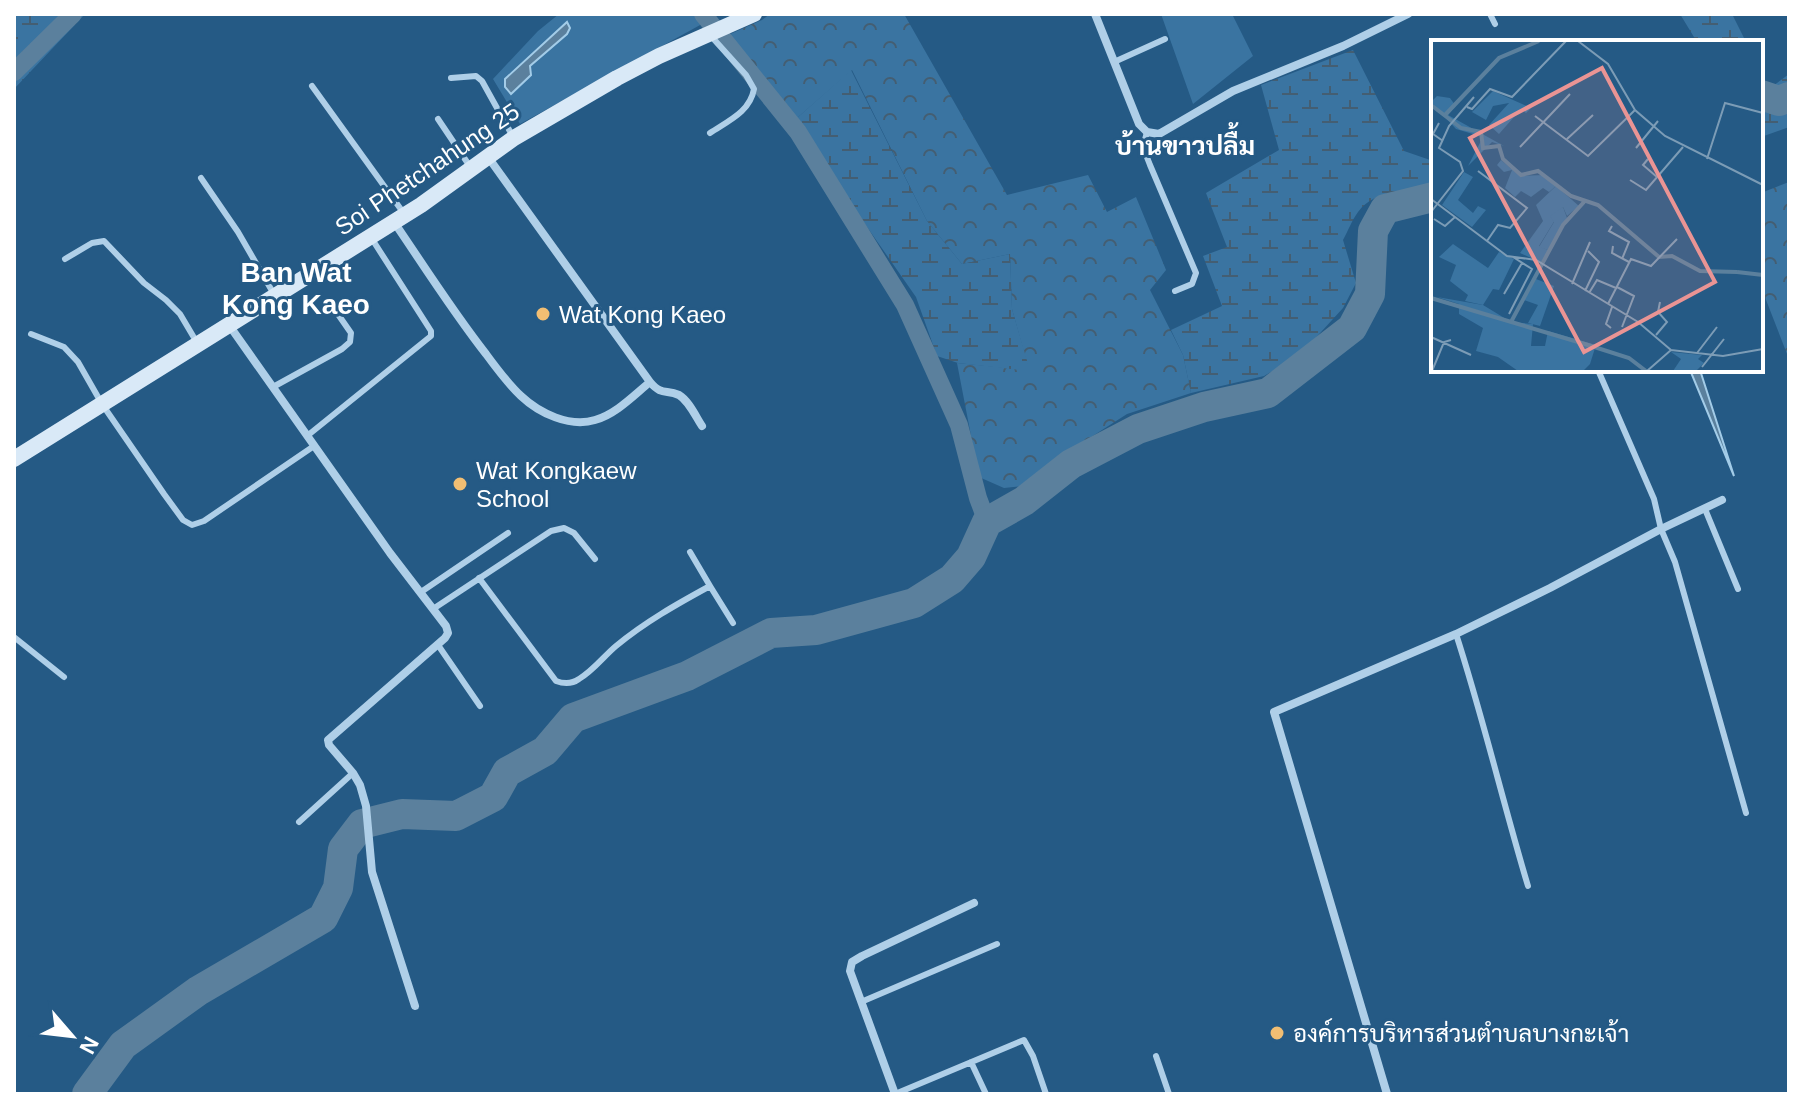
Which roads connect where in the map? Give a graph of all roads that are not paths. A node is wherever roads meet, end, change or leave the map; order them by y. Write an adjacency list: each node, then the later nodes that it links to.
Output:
1 (754, 14): 6 (street, Soi Phetchahung 25)
2 (1095, 14): 8 (street)
3 (1408, 14): 12 (street)
4 (1490, 14): 5 (lane)
5 (1495, 24)
6 (708, 33): 13 (lane); 14 (street, Soi Phetchahung 25)
7 (1165, 39): 8 (lane)
8 (1114, 62): 12 (street)
9 (451, 78): 14 (lane)
10 (312, 86): 18 (lane)
11 (438, 119): 16 (lane)
12 (1147, 132): 21 (lane)
13 (710, 133)
14 (514, 138): 15 (street, Soi Phetchahung 25)
15 (488, 157): 16 (street, Soi Phetchahung 25); 28 (street)
16 (471, 168): 18 (street, Soi Phetchahung 25)
17 (201, 178): 22 (lane)
18 (399, 218): 19 (street, Soi Phetchahung 25); 28 (street)
19 (370, 236): 22 (street, Soi Phetchahung 25); 32 (lane)
20 (65, 259): 26 (lane)
21 (1175, 291)
22 (275, 296): 24 (street, Soi Phetchahung 25)
23 (335, 310): 29 (lane)
24 (229, 324): 26 (street, Soi Phetchahung 25); 29 (street)
25 (31, 334): 30 (lane)
26 (198, 344): 30 (street, Soi Phetchahung 25)
27 (1599, 372): 37 (lane)
28 (650, 382): 31 (street)
29 (273, 387): 32 (street)
30 (102, 404): 33 (lane); 34 (street, Soi Phetchahung 25)
31 (702, 426)
32 (307, 436): 33 (street)
33 (314, 446): 44 (street)
34 (14, 459)
35 (1722, 500): 36 (street)
36 (1705, 509): 37 (street); 43 (lane)
37 (1661, 529): 47 (street); 53 (lane)
38 (508, 533): 44 (lane)
39 (690, 552): 42 (lane)
40 (595, 559): 41 (lane)
41 (479, 578): 42 (lane); 45 (lane)
42 (710, 586): 46 (lane)
43 (1738, 589)
44 (421, 592): 45 (street)
45 (433, 609): 49 (street)
46 (733, 623)
47 (1456, 634): 55 (lane); 66 (street)
48 (14, 637): 50 (lane)
49 (438, 645): 51 (lane); 52 (street)
50 (64, 677)
51 (480, 706)
52 (353, 773): 54 (lane); 59 (street)
53 (1746, 813)
54 (299, 822)
55 (1528, 886)
56 (974, 903): 58 (street)
57 (997, 944): 58 (lane)
58 (861, 1002): 62 (street)
59 (415, 1006)
60 (1156, 1056): 65 (lane)
61 (971, 1062): 62 (lane); 63 (lane); 64 (lane)
62 (895, 1094)
63 (986, 1094)
64 (1046, 1094)
65 (1169, 1094)
66 (1387, 1094)

